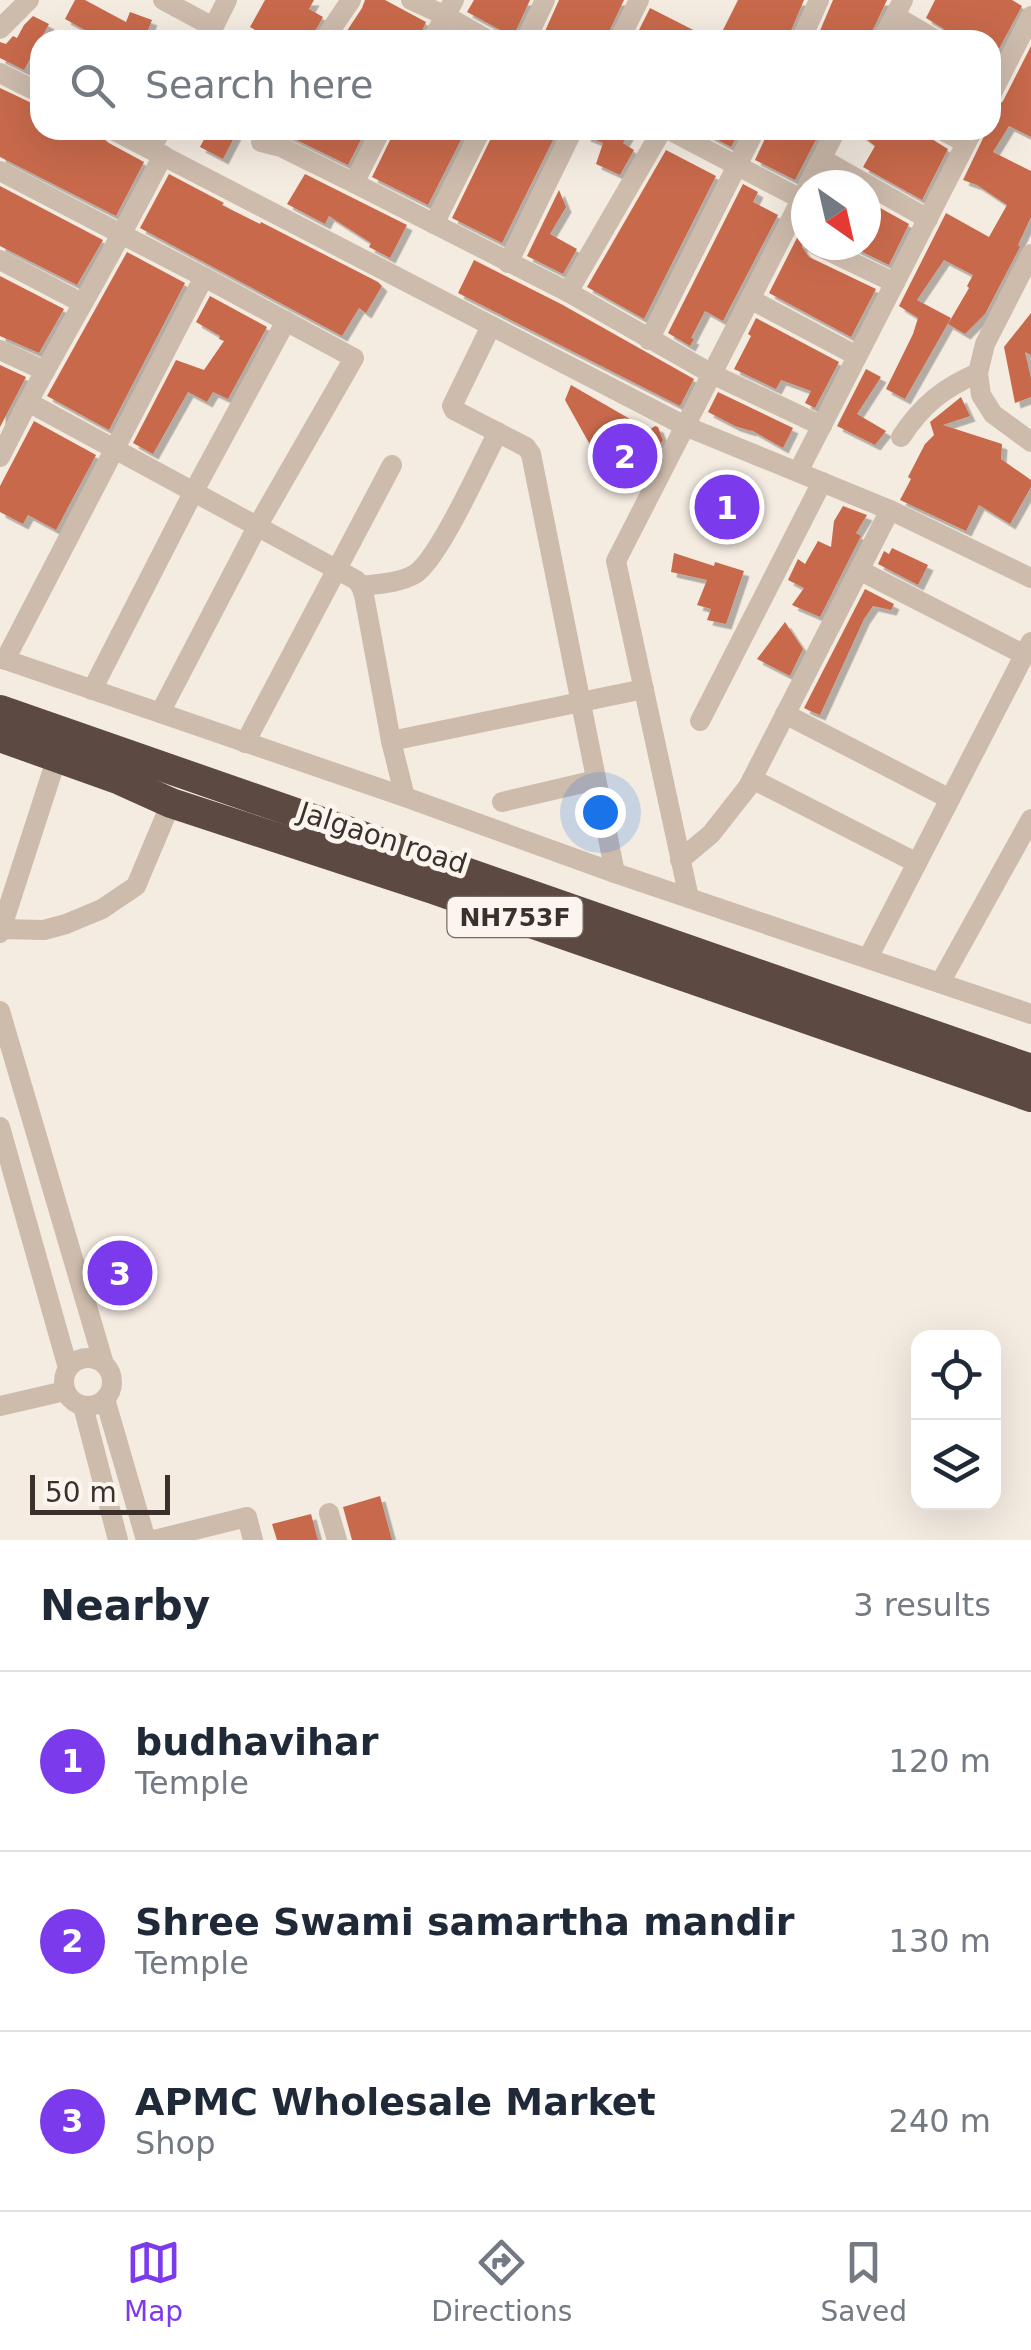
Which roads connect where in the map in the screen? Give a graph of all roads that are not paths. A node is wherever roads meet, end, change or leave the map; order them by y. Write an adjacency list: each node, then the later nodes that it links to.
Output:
1 (28, 0): 12 (street)
2 (163, 0): 13 (street)
3 (227, 0): 14 (street)
4 (351, 0): 15 (street)
5 (410, 0): 9 (street)
6 (545, 0): 18 (street)
7 (640, 0): 19 (street)
8 (819, 0): 20 (street)
9 (450, 8): 16 (street); 17 (street)
10 (899, 8): 21 (street)
11 (1031, 16): 22 (street)
12 (0, 29)
13 (204, 30)
14 (212, 30)
15 (331, 30)
16 (438, 30)
17 (476, 30)
18 (531, 30)
19 (624, 30)
20 (805, 30)
21 (924, 30)
22 (1001, 69)
23 (0, 72): 24 (street)
24 (30, 88)
25 (262, 140): 39 (street)
26 (376, 140): 39 (street)
27 (476, 140): 43 (street)
28 (568, 140): 50 (street)
29 (660, 140): 53 (street)
30 (686, 140): 36 (street)
31 (750, 140): 36 (street)
32 (831, 140): 35 (street)
33 (968, 140): 42 (street)
34 (158, 145): 46 (street); 57 (street)
35 (822, 160): 37 (street); 42 (street)
36 (737, 166): 40 (street); 58 (street)
37 (817, 170)
38 (0, 171): 46 (street)
39 (354, 183): 43 (street)
40 (791, 186)
41 (791, 218): 44 (street)
42 (928, 218): 52 (street)
43 (434, 224): 50 (street)
44 (785, 230): 45 (street); 54 (street)
45 (791, 233)
46 (123, 235): 51 (street); 55 (street)
47 (1031, 254): 62 (street)
48 (0, 260): 55 (street)
49 (847, 260): 52 (street)
50 (508, 262): 53 (street)
51 (204, 276): 56 (street); 71 (street)
52 (895, 283): 60 (street)
53 (568, 292): 58 (street)
54 (750, 299): 60 (street); 63 (street)
55 (82, 303): 61 (street)
56 (286, 321): 75 (street); 77 (street)
57 (492, 326): 65 (street); 67 (street)
58 (649, 340): 63 (street)
59 (0, 350): 61 (street)
60 (857, 356): 66 (street)
61 (45, 372): 64 (street)
62 (978, 373): 68 (street); 69 (street)
63 (712, 374): 65 (street); 66 (street)
64 (28, 402): 70 (street); 71 (street)
65 (686, 426): 73 (street); 84 (street)
66 (822, 426): 73 (street)
67 (498, 432): 81 (street); 86 (street)
68 (901, 436)
69 (1031, 442)
70 (2, 447)
71 (115, 448): 75 (street); 83 (street)
72 (392, 464): 78 (street)
73 (798, 472): 74 (street)
74 (822, 482): 76 (street); 90 (street)
75 (194, 491): 77 (street); 85 (street)
76 (890, 510): 79 (street); 80 (street)
77 (258, 525): 78 (street); 88 (street)
78 (337, 570): 81 (street); 93 (street)
79 (859, 570): 82 (street); 89 (street)
80 (1031, 578)
81 (361, 586): 92 (street)
82 (1028, 648): 98 (street)
83 (3, 659): 85 (street)
84 (644, 688): 86 (street); 102 (street)
85 (92, 690): 88 (street)
86 (580, 702): 92 (street); 95 (street)
87 (0, 710): 112 (highway, Jalgaon road / NH753F)
88 (160, 713): 93 (street)
89 (785, 714): 96 (street); 98 (street)
90 (700, 721)
91 (0, 737): 94 (highway, Jalgaon road / NH753F)
92 (392, 741): 97 (street)
93 (245, 742): 97 (street)
94 (56, 758): 100 (highway, Jalgaon road / NH753F); 105 (street)
95 (596, 780): 99 (street); 104 (street)
96 (752, 780): 102 (street); 103 (street)
97 (406, 798): 104 (street)
98 (950, 799): 103 (street)
99 (502, 802)
100 (172, 803): 107 (street); 113 (highway, Jalgaon road / NH753F)
101 (1031, 819): 109 (street)
102 (680, 860): 106 (street)
103 (917, 863): 108 (street)
104 (614, 873): 106 (street)
105 (9, 876): 107 (street)
106 (689, 898): 108 (street)
107 (1, 931)
108 (868, 958): 109 (street)
109 (940, 983): 111 (street)
110 (0, 1011): 115 (street)
111 (1031, 1014)
112 (1031, 1069)
113 (1031, 1096)
114 (0, 1127): 116 (street)
115 (104, 1364): 116 (street); 118 (street)
116 (68, 1368): 117 (street)
117 (65, 1391): 119 (street); 120 (street)
118 (105, 1400): 120 (street); 123 (street)
119 (0, 1406)
120 (82, 1406): 122 (street)
121 (329, 1513): 126 (street)
122 (118, 1540)
123 (146, 1540)
124 (154, 1540): 125 (street)
125 (253, 1540)
126 (336, 1540)

